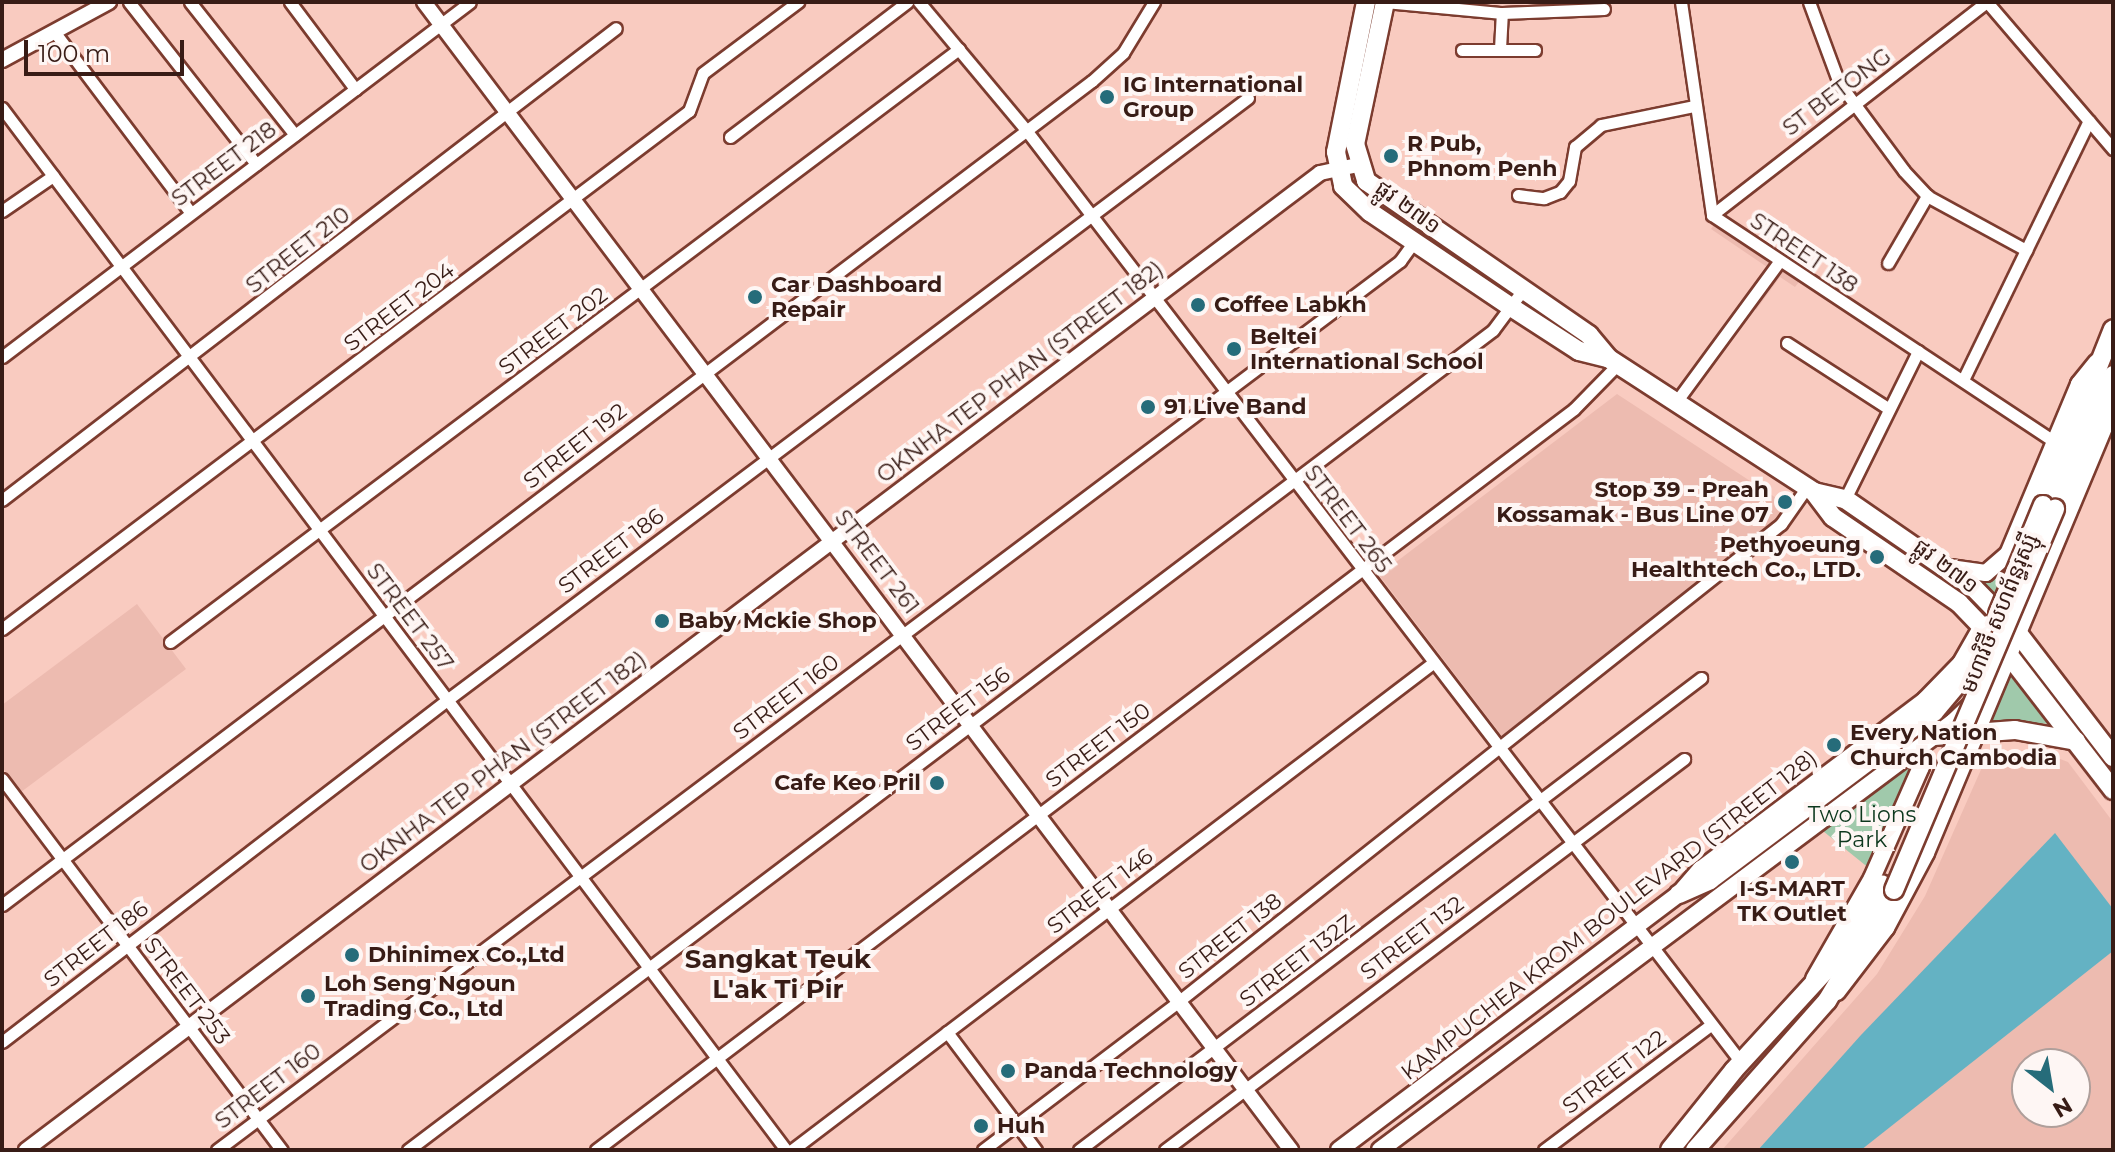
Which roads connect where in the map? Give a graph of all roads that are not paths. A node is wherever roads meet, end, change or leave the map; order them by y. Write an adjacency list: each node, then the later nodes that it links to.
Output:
1 (109, 2): 20 (street)
2 (129, 2): 37 (street)
3 (190, 2): 34 (street)
4 (290, 2): 26 (street)
5 (424, 2): 18 (street, STREET 261)
6 (470, 2): 18 (street, STREET 218)
7 (798, 2): 43 (street, STREET 204)
8 (907, 2): 35 (street)
9 (1154, 2): 33 (street, STREET 192)
10 (1366, 2): 39 (main road)
11 (1385, 2): 17 (street); 38 (main road, ផ្លូវ ២៧១)
12 (1681, 2): 29 (street)
13 (1809, 2): 28 (street)
14 (1987, 2): 28 (street, ST BETONG); 32 (street)
15 (924, 4): 21 (street, STREET 265)
16 (1604, 9): 17 (street)
17 (1502, 13): 22 (street)
18 (441, 24): 26 (street, STREET 218); 31 (street, STREET 261)
19 (616, 28): 31 (street, STREET 210)
20 (56, 34): 25 (street); 45 (street)
21 (959, 49): 33 (street, STREET 265); 53 (street, STREET 202)
22 (1500, 49): 23 (street); 24 (street)
23 (1462, 50)
24 (1535, 50)
25 (2, 60)
26 (355, 89): 34 (street, STREET 218)
27 (1248, 98): 46 (street, STREET 186)
28 (1852, 105): 42 (street); 47 (street, ST BETONG)
29 (1694, 106): 41 (street); 47 (street)
30 (2, 108): 40 (street, STREET 257)
31 (507, 112): 43 (street, STREET 261); 62 (street, STREET 210)
32 (2089, 121): 36 (street); 49 (street)
33 (1026, 130): 46 (street, STREET 265); 64 (street, STREET 192)
34 (295, 135): 37 (street, STREET 218)
35 (730, 137)
36 (2113, 149)
37 (256, 164): 45 (street, STREET 218)
38 (1358, 165): 39 (street, OKNHA TEP PHAN (STREET 182)); 54 (main road, ផ្លូវ ២៧១)
39 (1337, 169): 48 (main road, ផ្លូវ ២៧១); 55 (street, OKNHA TEP PHAN (STREET 182))
40 (53, 176): 44 (street); 52 (street, STREET 257)
41 (1518, 195)
42 (1927, 196): 49 (street); 51 (street)
43 (573, 199): 53 (street, STREET 261); 73 (street, STREET 204)
44 (2, 211)
45 (191, 213): 52 (street, STREET 218)
46 (1091, 214): 55 (street, STREET 265); 74 (street, STREET 186)
47 (1712, 215): 50 (street, STREET 138)
48 (1414, 242): 56 (main road, ផ្លូវ ២៧១); 67 (street, STREET 160)
49 (2026, 250): 66 (street)
50 (1779, 262): 59 (street, STREET 138); 68 (street)
51 (1888, 263)
52 (121, 266): 61 (street, STREET 218); 62 (street, STREET 257)
53 (642, 289): 64 (street, STREET 261); 80 (street, STREET 202)
54 (1522, 291): 56 (street, STREET 156); 63 (main road, ផ្លូវ ២៧១)
55 (1154, 298): 67 (street, STREET 265); 81 (street, OKNHA TEP PHAN (STREET 182))
56 (1511, 307): 63 (main road, ផ្លូវ ២៧១); 75 (street, STREET 156)
57 (2113, 329): 60 (main road, មហាវិថី សហព័ន្ធរុស្ស៊ី)
58 (1787, 343): 70 (street)
59 (1918, 351): 66 (street, STREET 138); 70 (street)
60 (2103, 355): 72 (main road, មហាវិថី សហព័ន្ធរុស្ស៊ី); 79 (main road, មហាវិថី សហព័ន្ធរុស្ស៊ី)
61 (2, 357)
62 (191, 358): 73 (street, STREET 257); 78 (street, STREET 210)
63 (1613, 361): 68 (main road, ផ្លូវ ២៧១); 83 (street, STREET 150)
64 (705, 372): 74 (street, STREET 261); 84 (street, STREET 192)
65 (2113, 375): 79 (main road, មហាវិថី សហព័ន្ធរុស្ស៊ី)
66 (1963, 380): 72 (street, STREET 138)
67 (1226, 392): 75 (street, STREET 265); 88 (street, STREET 160)
68 (1676, 402): 76 (main road, ផ្លូវ ២៧១)
69 (2113, 405): 71 (main road, មហាវិថី សហព័ន្ធរុស្ស៊ី)
70 (1889, 409): 77 (street)
71 (2108, 432): 86 (main road, មហាវិថី សហព័ន្ធរុស្ស៊ី)
72 (2055, 442): 82 (main road, មហាវិថី សហព័ន្ធរុស្ស៊ី)
73 (254, 443): 80 (street, STREET 257); 87 (street, STREET 204)
74 (769, 456): 81 (street, STREET 261); 95 (street, STREET 186)
75 (1294, 481): 83 (street, STREET 265); 96 (street, STREET 156)
76 (1811, 490): 77 (main road, ផ្លូវ ២៧១); 85 (main road, ផ្លូវ ២៧១); 100 (street, STREET 138)
77 (1845, 499): 82 (main road, ផ្លូវ ២៧១)
78 (2, 500)
79 (2049, 507): 91 (main road, bridge); 114 (main road, bridge)
80 (320, 531): 84 (street, STREET 257); 89 (street, STREET 202)
81 (833, 540): 88 (street, STREET 261); 106 (street, OKNHA TEP PHAN (STREET 182))
82 (1950, 568): 86 (main road, ផ្លូវ ២៧១)
83 (1362, 571): 92 (street, STREET 265); 110 (street, STREET 150)
84 (385, 617): 95 (street, STREET 257); 112 (street, STREET 192)
85 (1982, 626): 86 (main road); 90 (main road, ផ្លូវ ២៧១); 115 (main road, KAMPUCHEA KROM BOULEVARD (STREET 128))
86 (2011, 626): 90 (main road, មហាវិថី សហព័ន្ធរុស្ស៊ី); 102 (main road, ផ្លូវ ២៧១)
87 (2, 629)
88 (904, 634): 96 (street, STREET 261); 113 (street, STREET 160)
89 (170, 642)
90 (2008, 654): 94 (main road, មហាវិថី សហព័ន្ធរុស្ស៊ី); 99 (main road, ផ្លូវ ២៧១)
91 (1980, 657): 114 (main road); 115 (main road)
92 (1433, 663): 100 (street, STREET 265); 117 (street, STREET 146)
93 (1701, 678): 109 (street, STREET 132Z)
94 (1996, 681): 97 (main road, មហាវិថី សហព័ន្ធរុស្ស៊ី); 98 (main road, KAMPUCHEA KROM BOULEVARD (STREET 128))
95 (447, 700): 106 (street, STREET 257); 119 (street, STREET 186)
96 (972, 725): 110 (street, STREET 261); 121 (street, STREET 156)
97 (1976, 731): 98 (main road); 99 (main road); 107 (main road, មហាវិថី សហព័ន្ធរុស្ស៊ី)
98 (1934, 736): 101 (main road, KAMPUCHEA KROM BOULEVARD (STREET 128))
99 (2076, 741): 108 (main road, ផ្លូវ ២៧១)
100 (1499, 749): 109 (street, STREET 265); 123 (street, STREET 138)
101 (1909, 753): 104 (main road); 120 (main road, KAMPUCHEA KROM BOULEVARD (STREET 128))
102 (2113, 757)
103 (1684, 759): 111 (street, STREET 132)
104 (1921, 767): 107 (main road); 122 (main road)
105 (2, 779): 112 (street, STREET 253)
106 (510, 784): 113 (street, STREET 257); 126 (street, OKNHA TEP PHAN (STREET 182))
107 (1953, 788): 124 (main road, មហាវិថី សហព័ន្ធរុស្ស៊ី)
108 (2113, 790)
109 (1539, 804): 111 (street, STREET 265); 129 (street, STREET 132Z)
110 (1039, 815): 117 (street, STREET 261); 130 (street, STREET 150)
111 (1570, 844): 118 (street, STREET 265); 132 (street, STREET 132)
112 (63, 860): 116 (street, STREET 192); 119 (street, STREET 253)
113 (580, 877): 121 (street, STREET 257); 133 (street, STREET 160)
114 (1888, 888): 122 (main road); 124 (main road, មហាវិថី សហព័ន្ធរុស្ស៊ី)
115 (1679, 894): 118 (main road, KAMPUCHEA KROM BOULEVARD (STREET 128))
116 (2, 905)
117 (1110, 909): 123 (street, STREET 261); 127 (street, STREET 146)
118 (1634, 928): 120 (street, STREET 265); 147 (main road, KAMPUCHEA KROM BOULEVARD (STREET 128))
119 (127, 945): 126 (street, STREET 253); 128 (street, STREET 186)
120 (1649, 948): 125 (street, STREET 265); 148 (main road, KAMPUCHEA KROM BOULEVARD (STREET 128))
121 (649, 968): 130 (street, STREET 257); 138 (street, STREET 156)
122 (1811, 987): 131 (main road)
123 (1179, 1001): 129 (street, STREET 261); 134 (street, STREET 138)
124 (1827, 1001): 151 (main road, មហាវិថី សហព័ន្ធរុស្ស៊ី)
125 (1709, 1026): 131 (street, STREET 265); 149 (street, STREET 122)
126 (189, 1027): 133 (street, STREET 253); 135 (street, OKNHA TEP PHAN (STREET 182))
127 (947, 1032): 134 (street); 141 (street, STREET 146)
128 (2, 1042)
129 (1215, 1048): 132 (street, STREET 261); 144 (street, STREET 132Z)
130 (717, 1059): 139 (street, STREET 150); 140 (street, STREET 257)
131 (1741, 1062): 150 (main road)
132 (1245, 1089): 145 (street, STREET 132); 146 (street, STREET 261)
133 (258, 1119): 136 (street, STREET 160); 137 (street, STREET 253)
134 (1017, 1124): 142 (street, STREET 138); 143 (street)
135 (26, 1150)
136 (217, 1150)
137 (282, 1150)
138 (408, 1150)
139 (596, 1150)
140 (786, 1150)
141 (792, 1150)
142 (983, 1150)
143 (1036, 1150)
144 (1079, 1150)
145 (1165, 1150)
146 (1291, 1150)
147 (1339, 1150)
148 (1380, 1150)
149 (1544, 1150)
150 (1670, 1150)
151 (1695, 1150)

